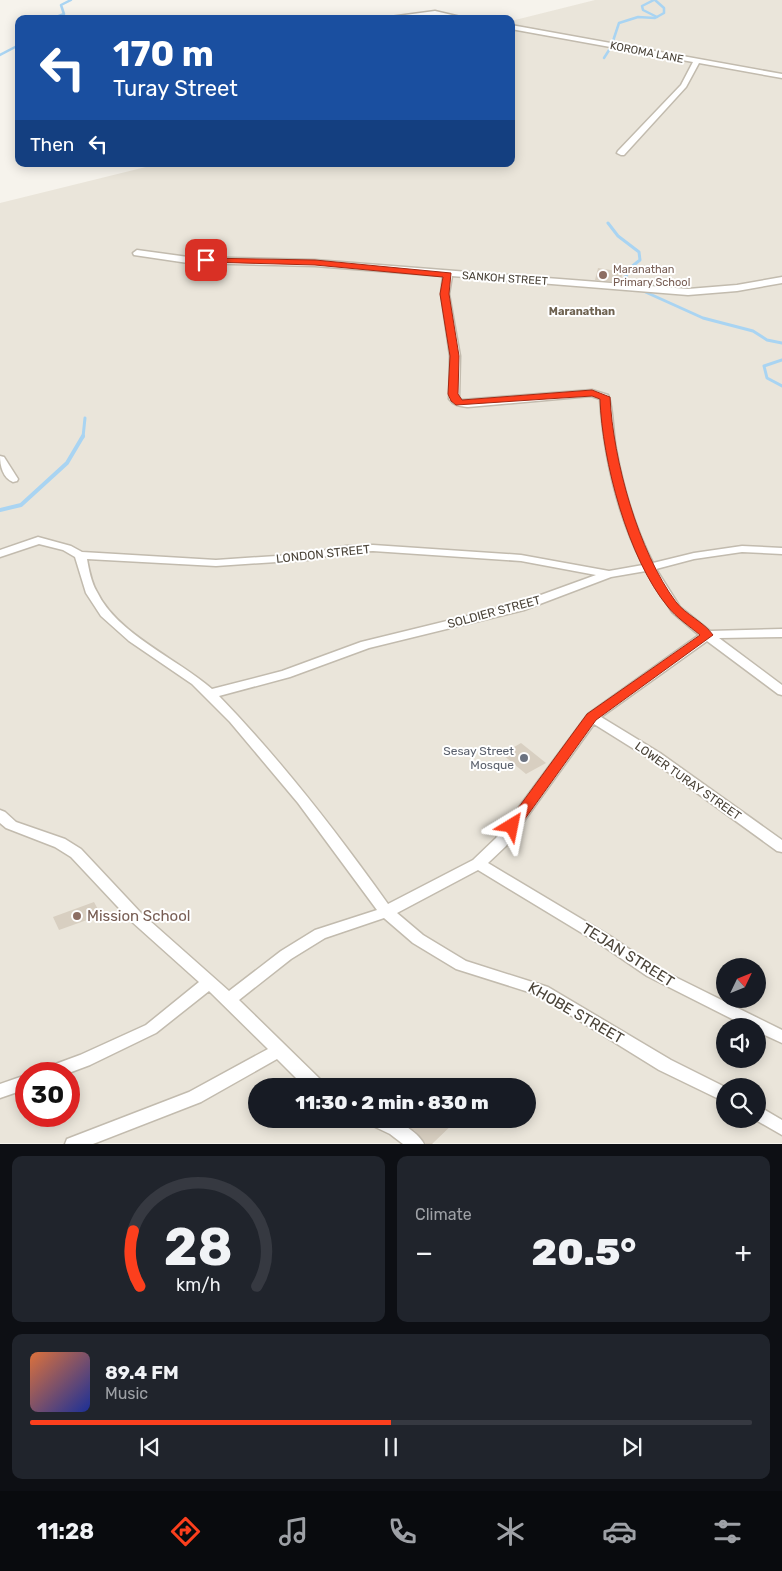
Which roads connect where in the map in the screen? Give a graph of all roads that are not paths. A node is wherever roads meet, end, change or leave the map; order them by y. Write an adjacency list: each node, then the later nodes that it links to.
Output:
1 (416, 15): 2 (street)
2 (445, 15)
3 (515, 28): 4 (street, KOROMA LANE)
4 (697, 61): 5 (street, KOROMA LANE); 6 (street)
5 (782, 76)
6 (621, 153)
7 (137, 253): 8 (street, SANKOH STREET)
8 (448, 274): 9 (street, SANKOH STREET); 15 (street)
9 (782, 280)
10 (0, 459): 11 (street)
11 (13, 479)
12 (782, 551): 15 (street, SOLDIER STREET)
13 (0, 554): 14 (street, LONDON STREET)
14 (80, 555): 16 (street, LONDON STREET); 20 (street, KHOBE STREET)
15 (650, 567): 16 (street, SOLDIER STREET); 18 (street)
16 (609, 574): 20 (street, SOLDIER STREET)
17 (782, 633): 18 (street)
18 (707, 635): 19 (street); 21 (street)
19 (782, 691)
20 (210, 694): 25 (street, KHOBE STREET)
21 (592, 717): 23 (street, LOWER TURAY STREET); 24 (street)
22 (4, 823): 26 (street)
23 (782, 847)
24 (478, 864): 25 (street); 28 (street, TEJAN STREET)
25 (386, 912): 27 (street); 33 (street, KHOBE STREET)
26 (209, 983): 27 (street); 30 (street)
27 (229, 1000): 29 (street)
28 (782, 1037)
29 (280, 1050): 31 (street); 38 (street)
30 (80, 1062)
31 (305, 1078)
32 (15, 1086): 34 (street)
33 (716, 1091)
34 (0, 1092)
35 (766, 1118): 37 (street)
36 (394, 1128): 39 (street)
37 (782, 1128)
38 (73, 1144)
39 (416, 1144)

